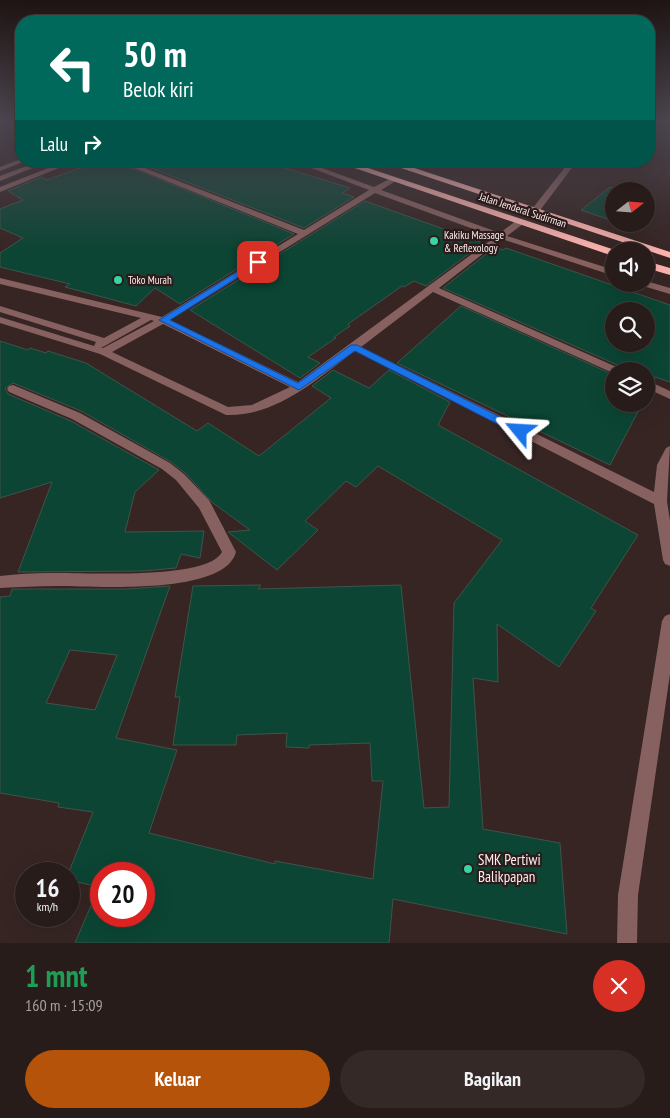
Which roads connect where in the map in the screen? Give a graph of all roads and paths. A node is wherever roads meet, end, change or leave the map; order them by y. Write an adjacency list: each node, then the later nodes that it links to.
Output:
1 (13, 164): 10 (street)
2 (31, 167): 12 (street)
3 (58, 167): 14 (street)
4 (135, 167): 18 (street)
5 (312, 167): 15 (street)
6 (355, 167): 13 (highway, Jalan Jenderal Sudirman)
7 (401, 167): 11 (highway, Jalan Jenderal Sudirman)
8 (414, 167): 11 (street)
9 (569, 167): 16 (street)
10 (0, 169)
11 (410, 170): 16 (highway, Jalan Jenderal Sudirman)
12 (0, 179)
13 (391, 180): 15 (street); 17 (highway, Jalan Jenderal Sudirman)
14 (0, 190)
15 (375, 190): 18 (street); 19 (street)
16 (535, 211): 21 (highway, Jalan Jenderal Sudirman)
17 (520, 222): 19 (street); 20 (highway, Jalan Jenderal Sudirman)
18 (306, 234): 32 (street)
19 (500, 236): 23 (street); 27 (street)
20 (605, 250)
21 (670, 255)
22 (655, 267): 24 (highway)
23 (605, 270)
24 (670, 272)
25 (0, 281): 30 (street)
26 (655, 287): 28 (street)
27 (432, 288): 34 (street); 35 (street)
28 (670, 291)
29 (0, 309): 33 (street)
30 (150, 317): 32 (street); 33 (street)
31 (0, 320): 33 (street)
32 (163, 320): 33 (street); 36 (street)
33 (105, 347): 36 (street)
34 (354, 347): 36 (street); 41 (street)
35 (605, 366)
36 (299, 387)
37 (655, 388): 39 (street)
38 (13, 390): 43 (street)
39 (670, 395)
40 (670, 451): 41 (street)
41 (660, 501): 42 (street)
42 (670, 560)
43 (0, 582)
44 (670, 621): 45 (street)
45 (629, 943)

